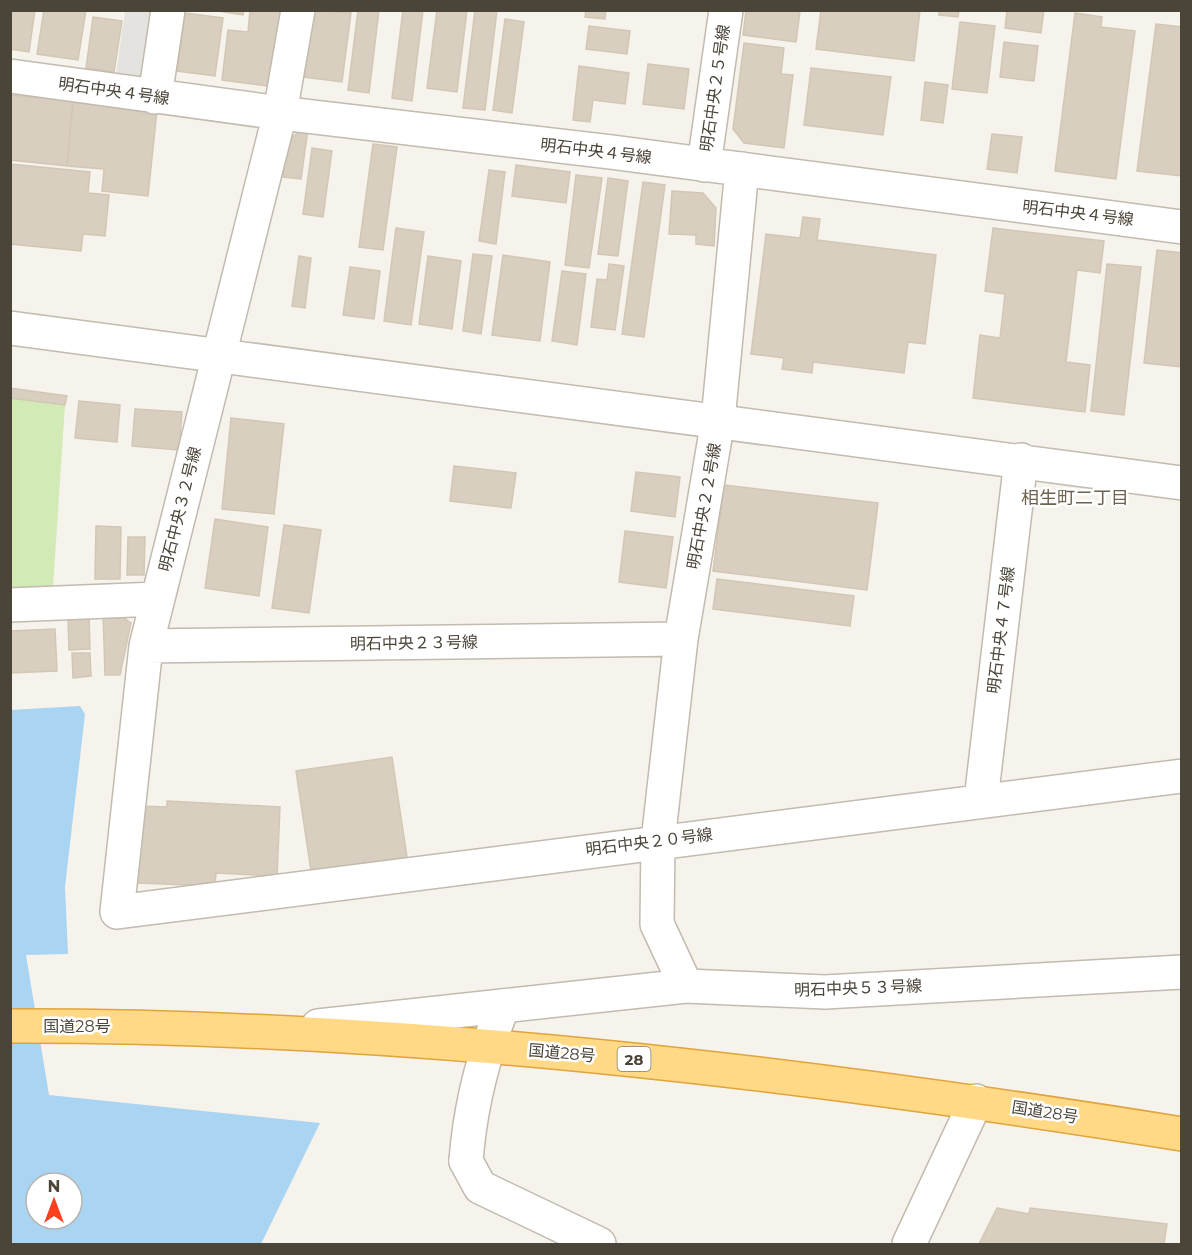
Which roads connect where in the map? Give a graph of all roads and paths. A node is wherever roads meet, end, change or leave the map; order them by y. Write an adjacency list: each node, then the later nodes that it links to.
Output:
1 (168, 10): 5 (street)
2 (298, 10): 6 (street, 明石中央３２号線)
3 (726, 10): 7 (street, 明石中央２５号線)
4 (10, 76): 5 (street, 明石中央４号線)
5 (155, 97): 6 (street, 明石中央４号線)
6 (280, 113): 7 (street, 明石中央４号線); 11 (street, 明石中央３２号線)
7 (704, 165): 8 (street, 明石中央４号線)
8 (742, 169): 9 (street, 明石中央４号線); 12 (street, 明石中央２２号線)
9 (1182, 227)
10 (10, 328): 11 (street)
11 (219, 357): 12 (street); 15 (street, 明石中央３２号線)
12 (718, 420): 13 (street); 17 (street, 明石中央２２号線)
13 (1021, 460): 14 (street); 20 (street, 明石中央４７号線)
14 (1182, 483)
15 (157, 599): 16 (street); 18 (street, 明石中央３２号線)
16 (10, 605)
17 (681, 639): 18 (street, 明石中央２３号線); 21 (street, 明石中央２２号線)
18 (146, 646): 22 (street, 明石中央３２号線)
19 (1182, 776): 20 (street, 明石中央２０号線)
20 (981, 800): 21 (street, 明石中央２０号線)
21 (658, 841): 22 (street, 明石中央２０号線); 24 (street)
22 (117, 912)
23 (1182, 972): 24 (street, 明石中央５３号線)
24 (686, 986): 25 (street, 明石中央５３号線)
25 (503, 1006): 27 (street, 明石中央５３号線); 28 (street)
26 (10, 1026): 27 (highway, 国道28号 / 28)
27 (262, 1032): 28 (highway, 国道28号 / 28)
28 (487, 1046): 29 (highway, 国道28号 / 28); 31 (street)
29 (976, 1101): 30 (highway, 国道28号 / 28); 32 (street)
30 (1182, 1134)
31 (599, 1245)
32 (909, 1245)

